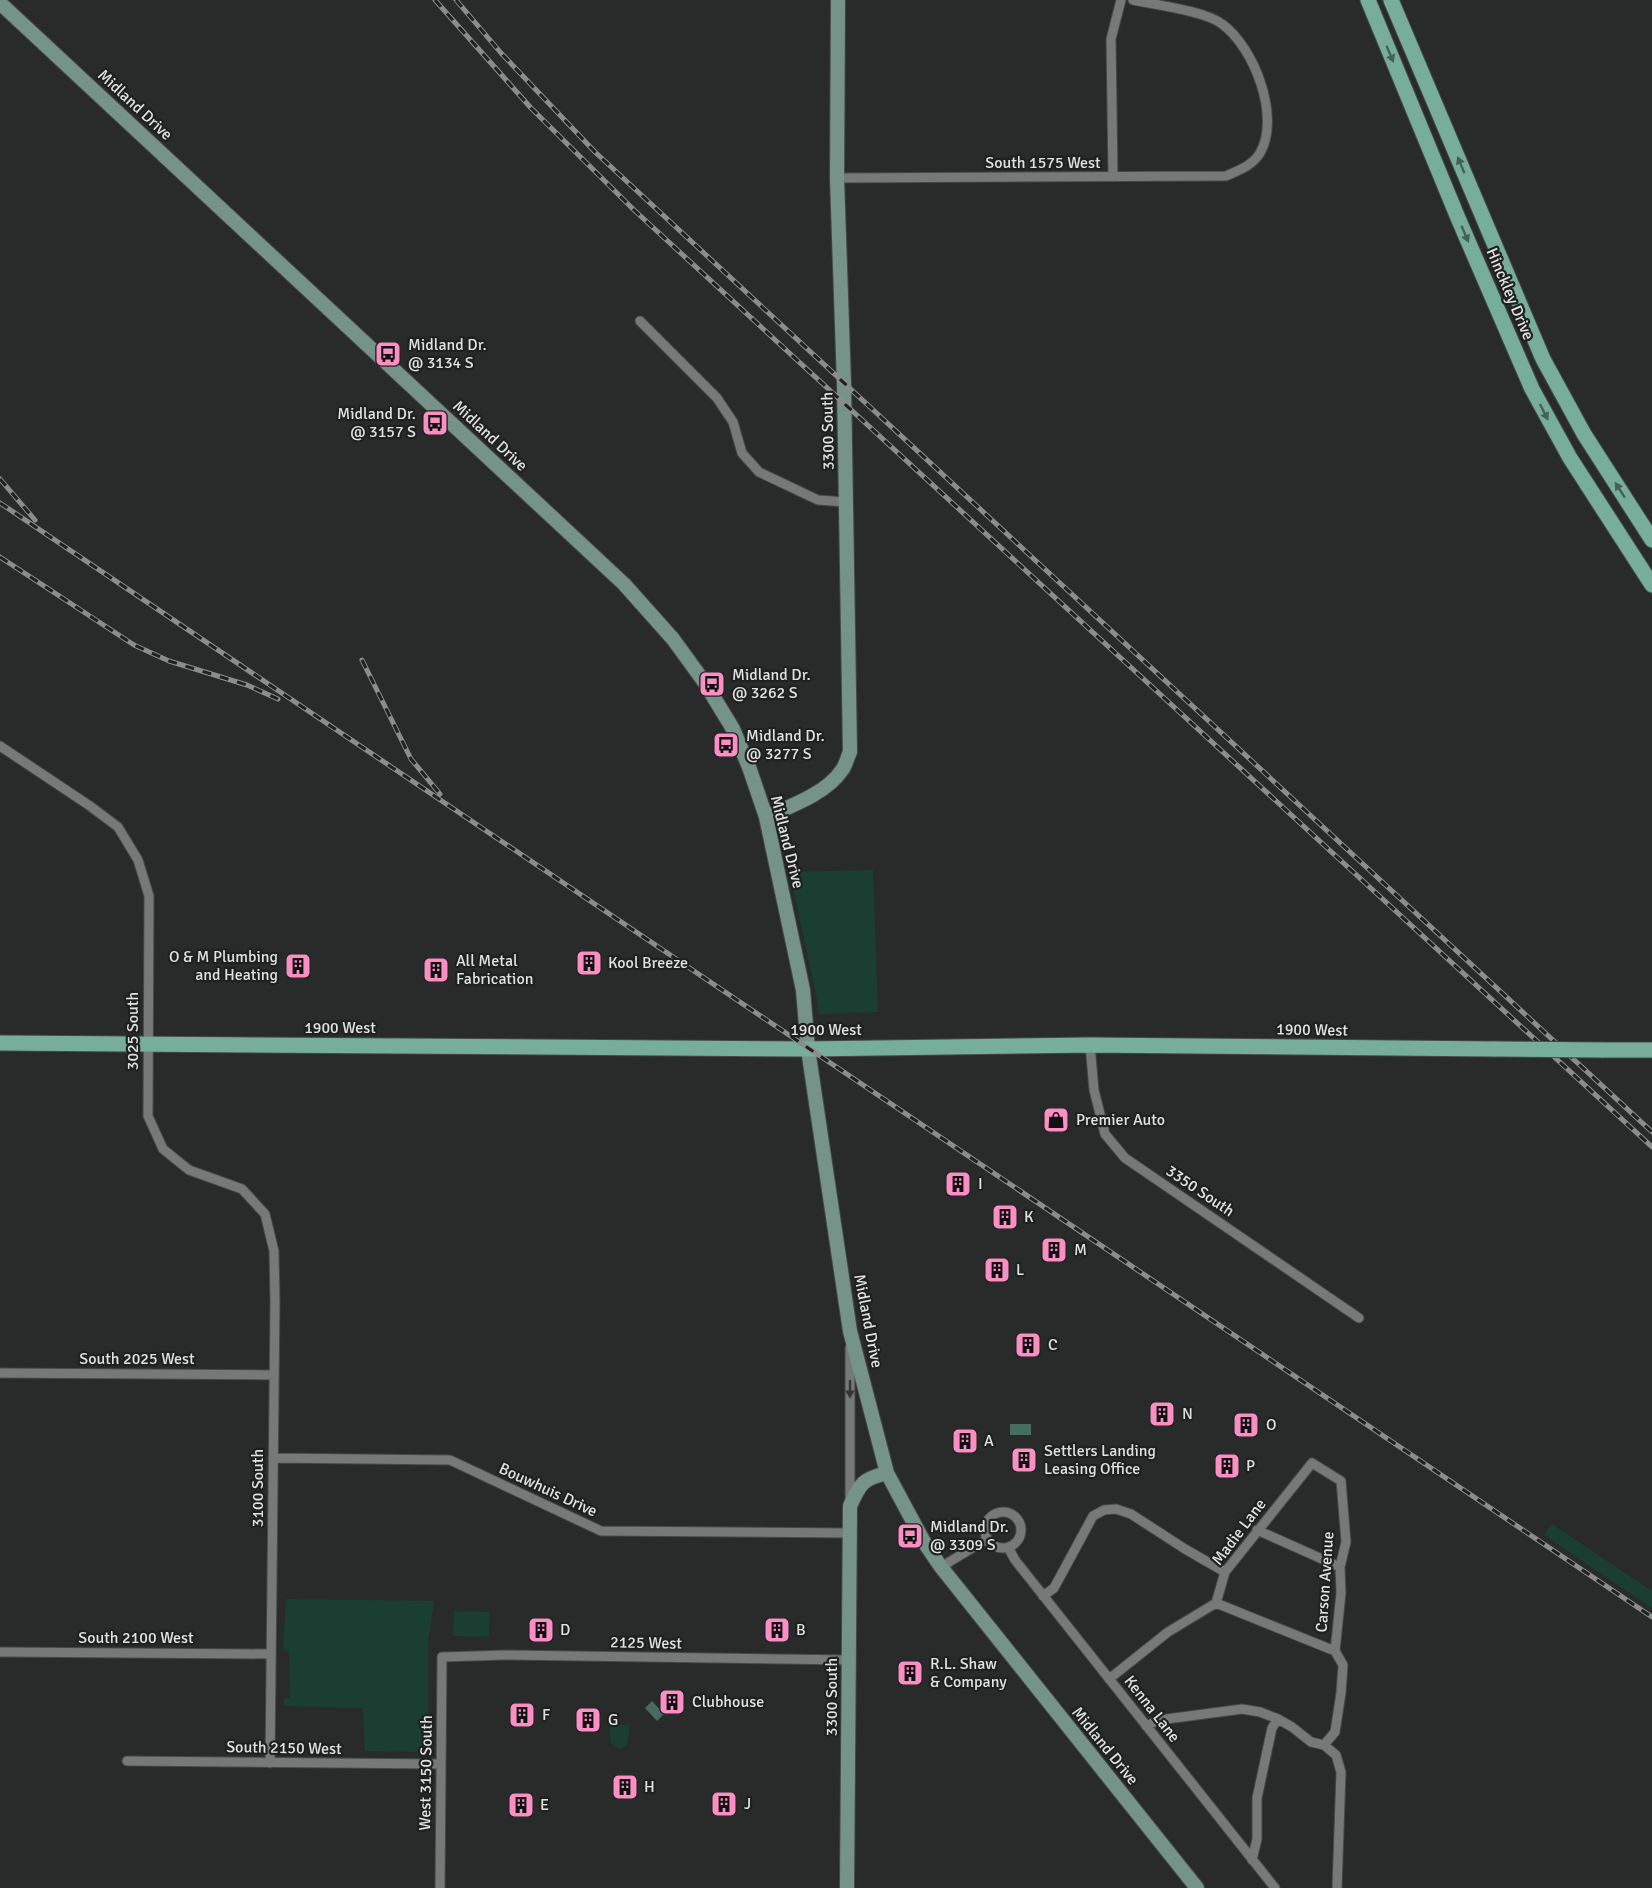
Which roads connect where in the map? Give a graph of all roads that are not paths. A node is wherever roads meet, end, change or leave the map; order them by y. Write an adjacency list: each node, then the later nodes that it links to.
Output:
1 (838, 0): 8 (street, 3300 South)
2 (1121, 0): 7 (street)
3 (1133, 0): 7 (street, South 1575 West)
4 (1368, 0): 12 (main road, Hinckley Drive, one-way to 12)
5 (1391, 0): 11 (main road, Hinckley Drive, one-way to 5)
6 (0, 3): 14 (street, Midland Drive)
7 (1113, 177): 8 (street, South 1575 West)
8 (837, 178): 10 (street, 3300 South)
9 (640, 321): 10 (street)
10 (846, 502): 14 (street, 3300 South)
11 (1652, 540)
12 (1652, 585)
13 (0, 746): 16 (street, 3025 South)
14 (766, 817): 18 (street, Midland Drive)
15 (0, 1043): 16 (main road, 1900 West)
16 (148, 1044): 18 (main road, 1900 West); 20 (street, 3025 South)
17 (1090, 1046): 18 (main road, 1900 West); 19 (main road, 1900 West, bridge); 21 (street, 3350 South)
18 (808, 1048): 22 (street, Midland Drive)
19 (1652, 1050)
20 (265, 1214): 24 (street, 3100 South)
21 (1359, 1318)
22 (850, 1331): 26 (street, Midland Drive); 28 (street, 3300 South, one-way to 28)
23 (0, 1373): 24 (street, South 2025 West)
24 (274, 1375): 25 (street, 3100 South)
25 (273, 1458): 30 (street, Bouwhuis Drive); 40 (street, 3100 South)
26 (887, 1473): 28 (street); 33 (street, Midland Drive)
27 (1341, 1481): 29 (street, Madie Lane); 34 (street, Carson Avenue)
28 (850, 1506): 30 (street, 3300 South)
29 (1257, 1530): 34 (street); 35 (street, Madie Lane)
30 (850, 1533): 42 (street, 3300 South)
31 (987, 1539): 32 (street); 32 (street); 33 (street)
32 (1008, 1547): 36 (street, Kenna Lane)
33 (941, 1567): 54 (street, Midland Drive)
34 (1340, 1567): 38 (street, Carson Avenue)
35 (1225, 1572): 36 (street); 37 (street, Madie Lane)
36 (1043, 1596): 43 (street, Kenna Lane)
37 (1216, 1603): 38 (street); 43 (street)
38 (1335, 1651): 46 (street, Carson Avenue)
39 (0, 1652): 40 (street, South 2100 West)
40 (271, 1654): 48 (street, 3100 South)
41 (442, 1657): 42 (street, 2125 West); 49 (street, West 3150 South)
42 (849, 1659): 53 (street, 3300 South)
43 (1110, 1680): 45 (street, Kenna Lane)
44 (1278, 1719): 45 (street); 46 (street); 50 (street)
45 (1146, 1726): 50 (street, Kenna Lane)
46 (1323, 1745): 55 (street)
47 (127, 1761): 48 (street, South 2150 West)
48 (270, 1763): 49 (street, South 2150 West)
49 (440, 1764): 52 (street, West 3150 South)
50 (1252, 1860): 51 (street, Kenna Lane)
51 (1272, 1887)
52 (440, 1888)
53 (847, 1888)
54 (1197, 1888)
55 (1336, 1888)

